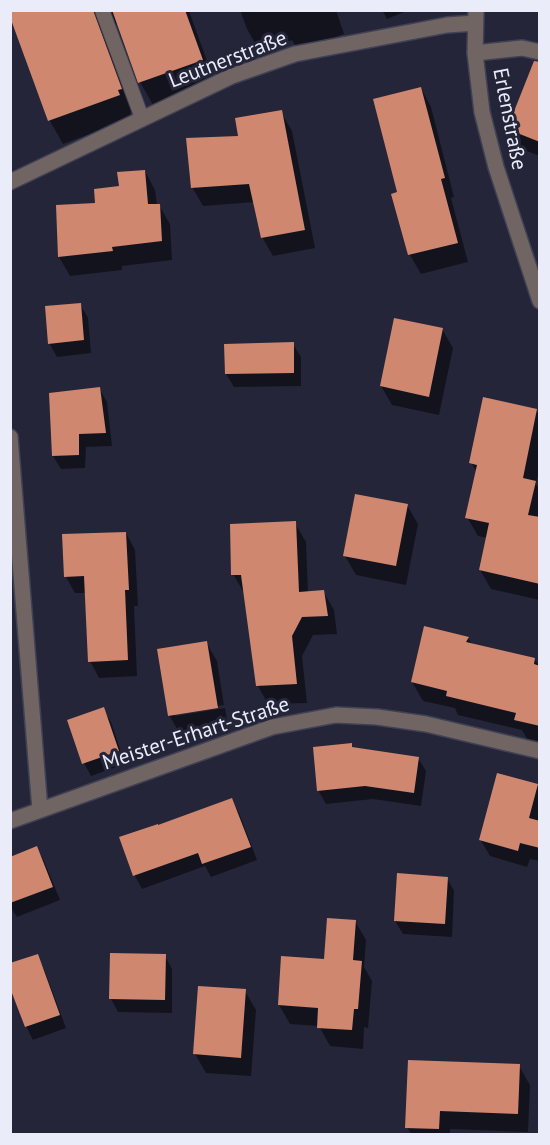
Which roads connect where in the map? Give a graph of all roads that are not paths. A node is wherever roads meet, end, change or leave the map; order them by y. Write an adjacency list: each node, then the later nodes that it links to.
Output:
1 (102, 10): 5 (lane)
2 (475, 17): 4 (street, Erlenstraße); 5 (street, Leutnerstraße)
3 (540, 52): 4 (street)
4 (475, 53): 7 (street, Erlenstraße)
5 (142, 118): 6 (street, Leutnerstraße)
6 (10, 182)
7 (540, 301)
8 (10, 437): 9 (street)
9 (13, 476): 11 (street)
10 (540, 751): 11 (street, Meister-Erhart-Straße)
11 (40, 810): 12 (street, Meister-Erhart-Straße)
12 (10, 821)

